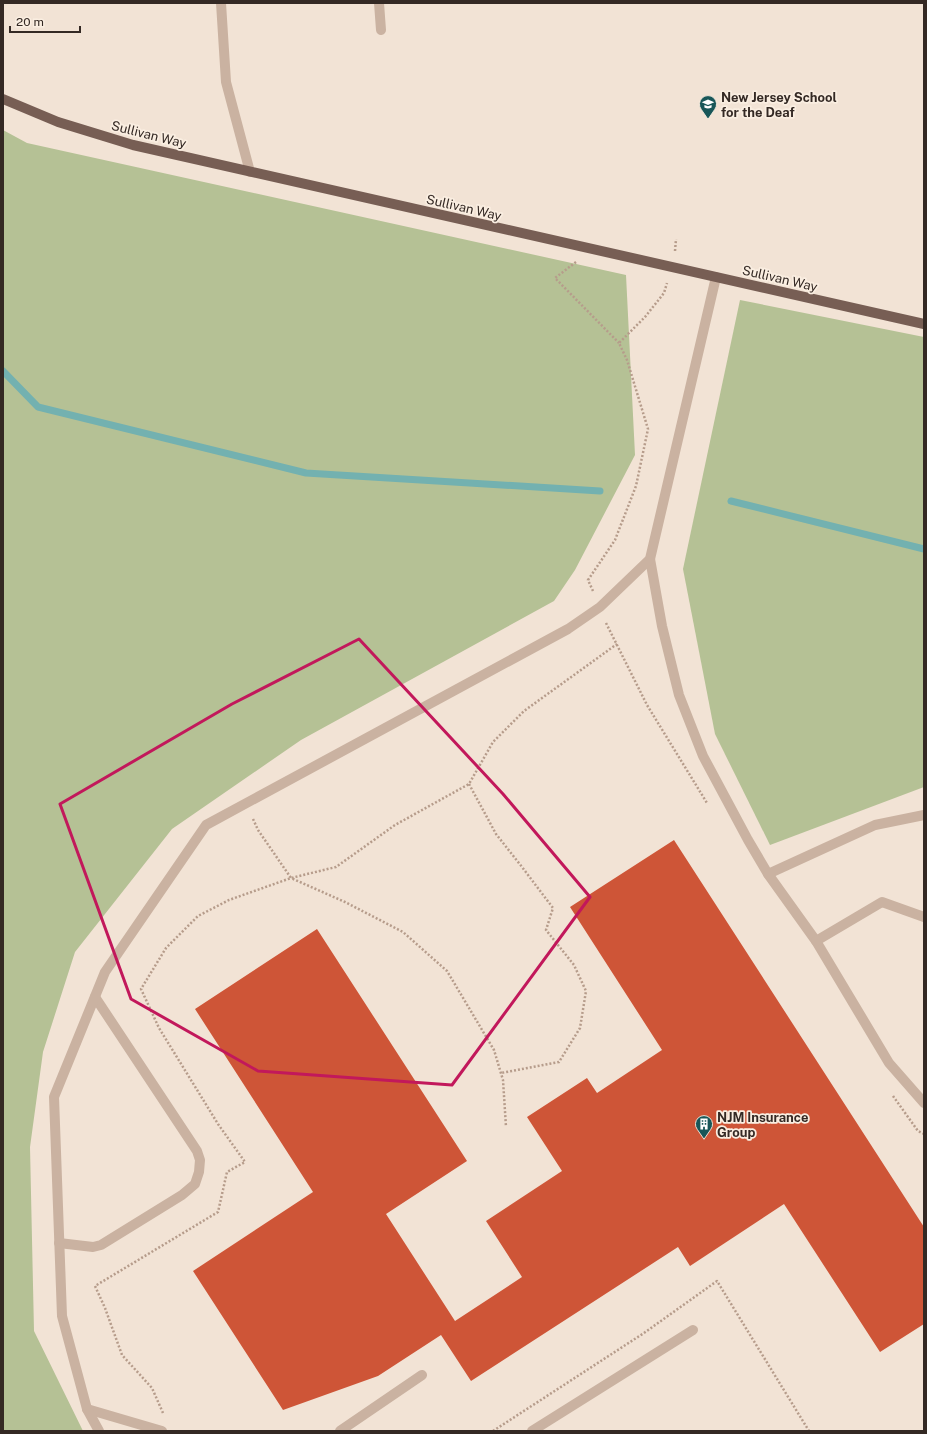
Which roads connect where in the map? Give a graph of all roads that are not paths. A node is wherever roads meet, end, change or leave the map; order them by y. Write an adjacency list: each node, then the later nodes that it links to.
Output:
1 (222, 3): 5 (street)
2 (379, 3): 3 (street)
3 (381, 30)
4 (3, 99): 5 (main road, Sullivan Way)
5 (250, 172): 6 (main road, Sullivan Way)
6 (716, 277): 7 (main road, Sullivan Way); 8 (street)
7 (924, 324)
8 (650, 559): 10 (street); 13 (street)
9 (924, 815): 10 (street)
10 (768, 874): 12 (street)
11 (924, 917): 12 (street)
12 (816, 941): 14 (street)
13 (95, 997): 15 (street); 15 (street)
14 (924, 1103)
15 (60, 1244): 18 (street)
16 (694, 1330): 22 (street)
17 (422, 1375): 21 (street)
18 (87, 1409): 19 (street); 20 (street)
19 (99, 1431)
20 (162, 1431)
21 (340, 1431)
22 (532, 1431)

